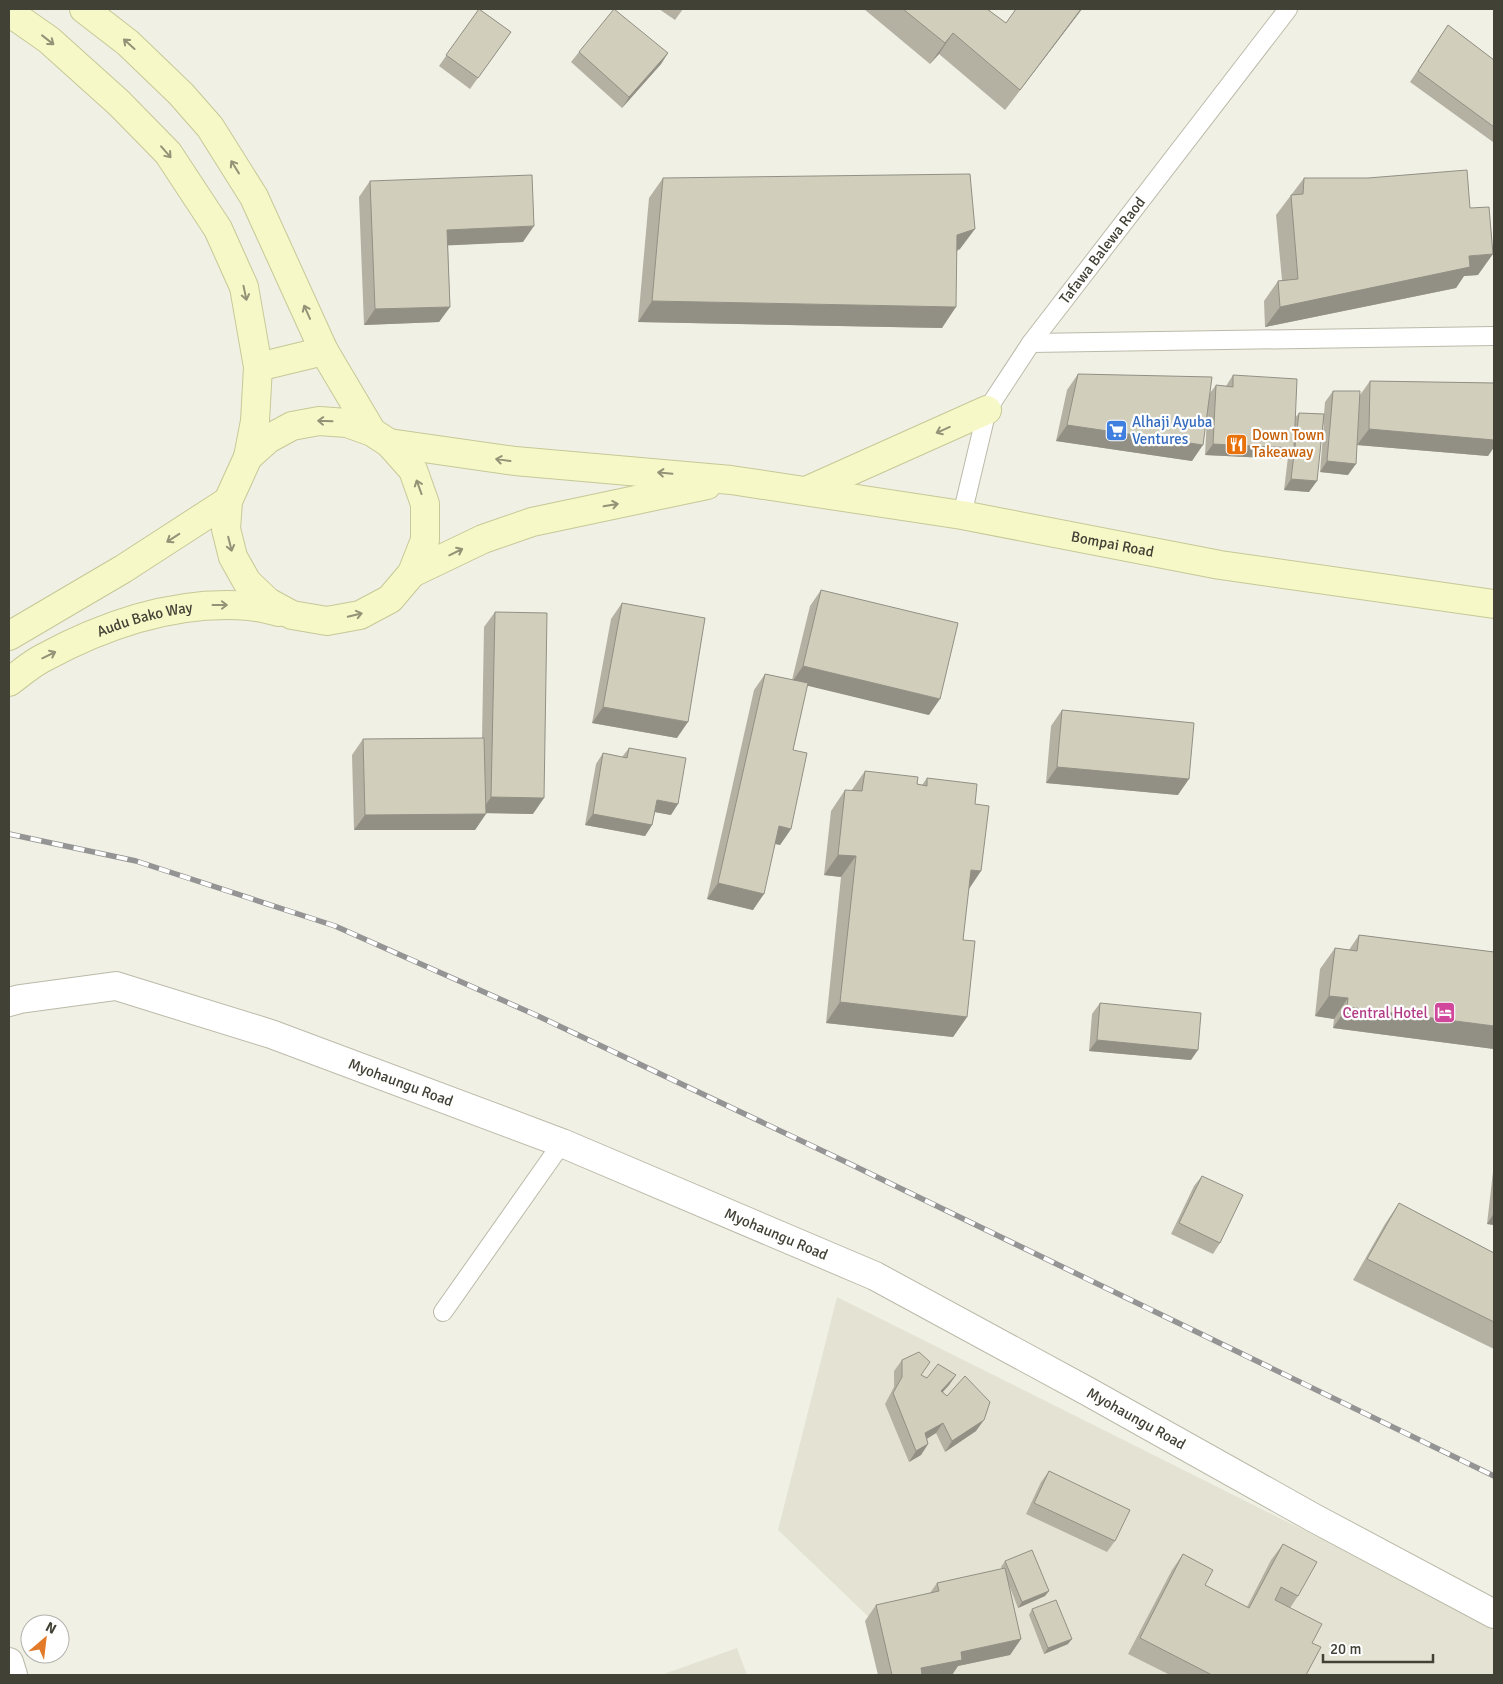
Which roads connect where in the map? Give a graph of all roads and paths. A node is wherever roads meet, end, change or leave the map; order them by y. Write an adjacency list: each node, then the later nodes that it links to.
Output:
1 (84, 9): 6 (main road, one-way to 1)
2 (1288, 9): 5 (lane, Tafawa Balewa Raod)
3 (9, 12): 7 (main road, one-way to 7)
4 (1494, 336): 5 (lane)
5 (1031, 343): 8 (lane, Tafawa Balewa Raod)
6 (324, 351): 7 (main road); 9 (main road)
7 (258, 367): 10 (main road)
8 (987, 410): 12 (main road, one-way to 12); 14 (lane, Tafawa Balewa Raod)
9 (381, 437): 10 (main road, Bompai Road, one-way to 10); 11 (main road, Bompai Road, one-way to 9); 15 (main road, one-way to 9)
10 (248, 457): 13 (main road)
11 (731, 480): 12 (main road, Bompai Road); 15 (main road, one-way to 11)
12 (806, 491): 14 (main road, Bompai Road)
13 (228, 501): 17 (main road, one-way to 17); 18 (main road, one-way to 18)
14 (962, 515): 16 (main road, Bompai Road)
15 (412, 574): 17 (main road, Audu Bako Way, one-way to 15)
16 (1494, 604)
17 (292, 615): 19 (main road, Audu Bako Way, one-way to 17)
18 (9, 636)
19 (9, 682)
20 (9, 1002): 21 (street, Myohaungu Road)
21 (562, 1143): 22 (lane); 23 (street, Myohaungu Road)
22 (443, 1312)
23 (1494, 1614)
24 (9, 1662): 25 (street)
25 (13, 1675)

